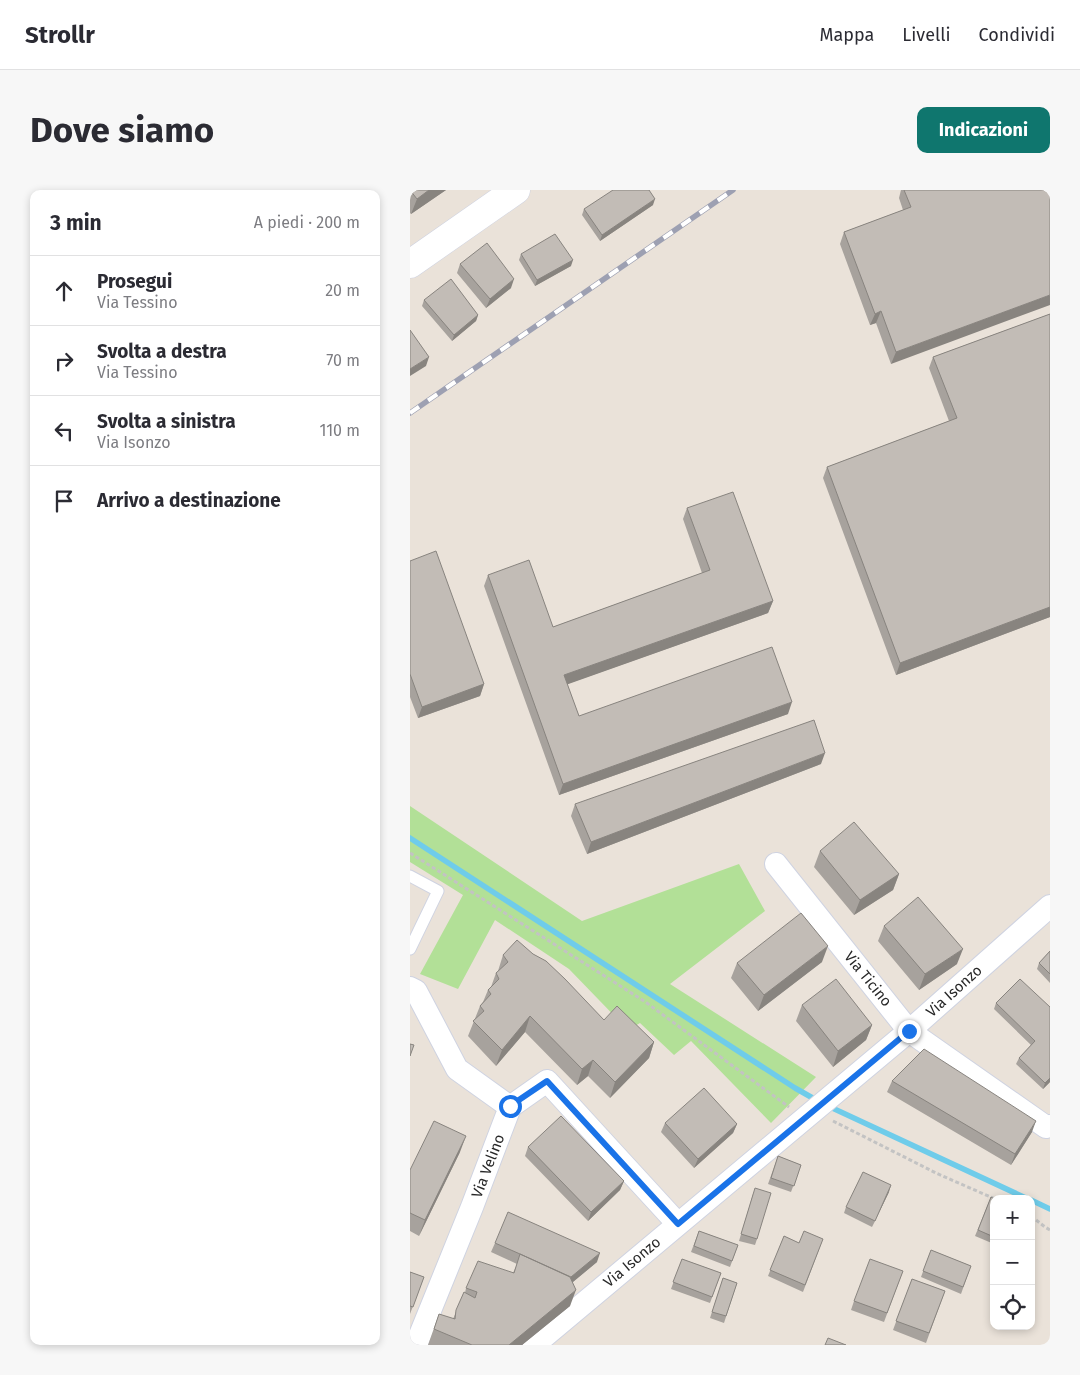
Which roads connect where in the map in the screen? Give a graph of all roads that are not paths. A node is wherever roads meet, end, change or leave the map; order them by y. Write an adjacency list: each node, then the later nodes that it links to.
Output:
1 (516, 190): 2 (main road)
2 (411, 261)
3 (776, 864): 8 (street, Via Ticino)
4 (410, 876): 6 (lane)
5 (1050, 906): 8 (street, Via Isonzo)
6 (410, 949)
7 (410, 988): 9 (street)
8 (909, 1031): 10 (street, Via Ticino); 11 (street, Via Isonzo)
9 (510, 1106): 11 (street); 12 (street, Via Velino)
10 (1050, 1126)
11 (678, 1224): 13 (street, Via Isonzo)
12 (416, 1345)
13 (534, 1345)

